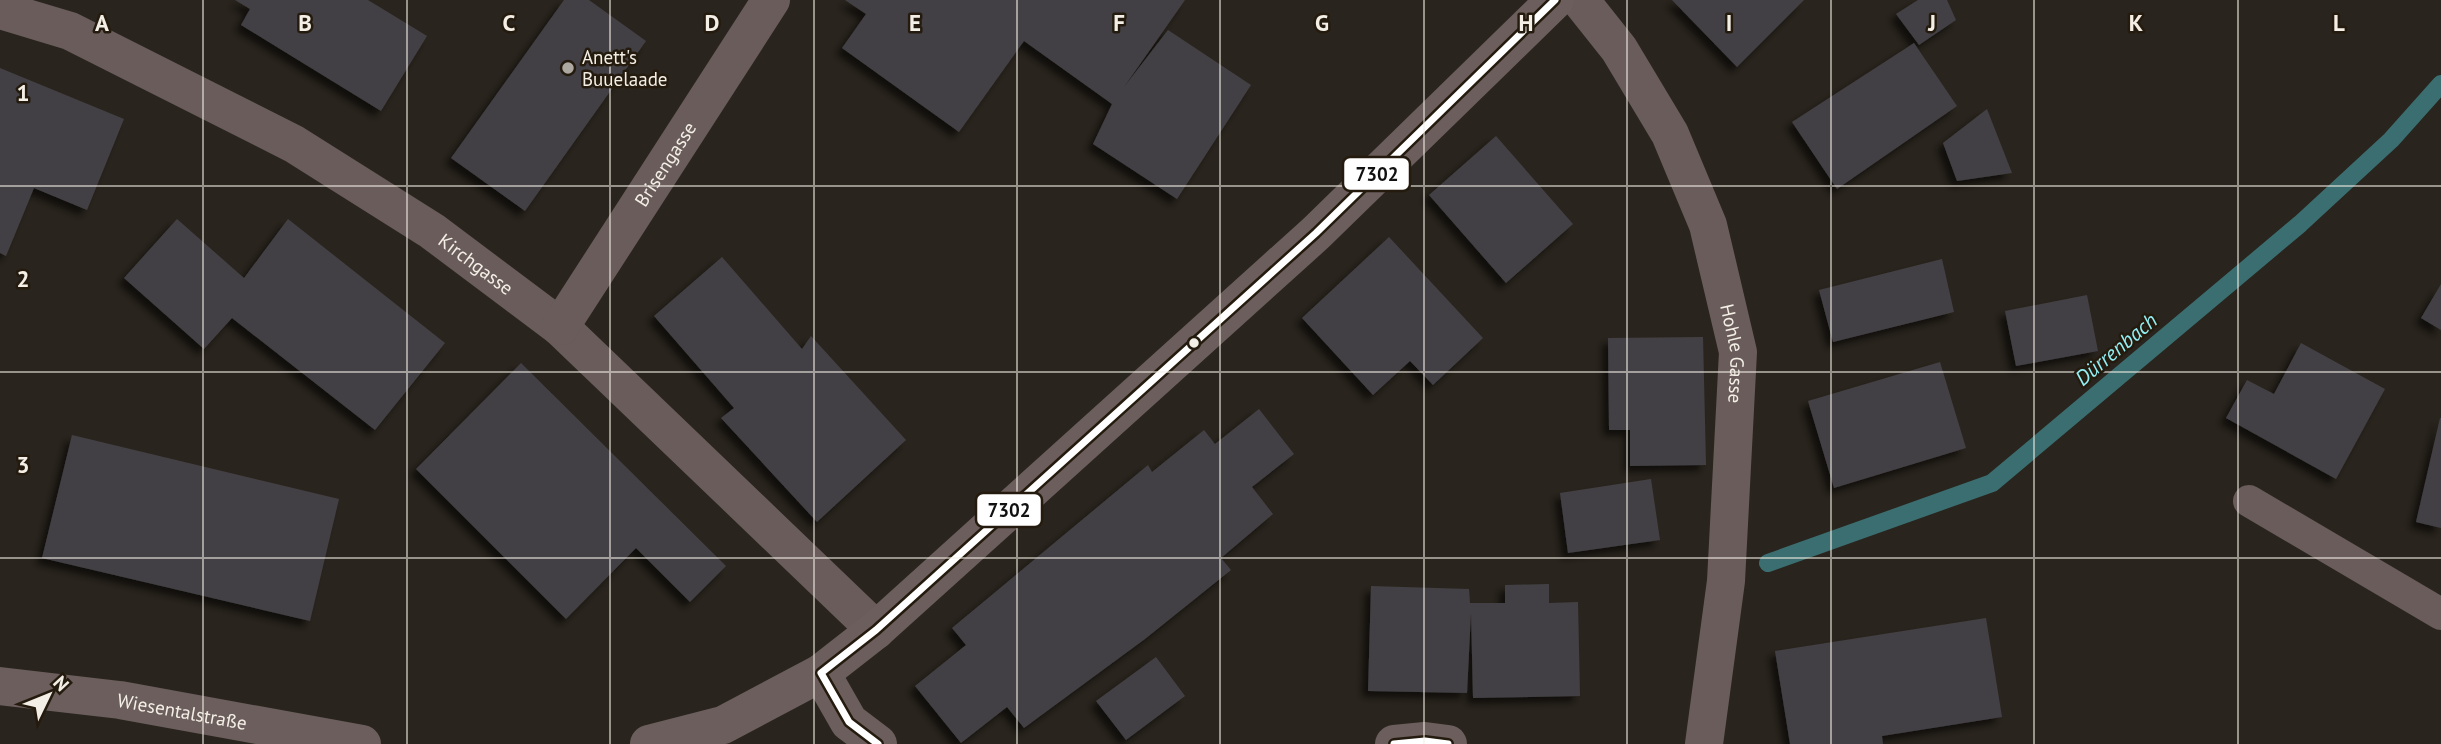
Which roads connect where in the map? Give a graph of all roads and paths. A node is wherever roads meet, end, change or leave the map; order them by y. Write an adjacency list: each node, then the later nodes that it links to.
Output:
1 (771, 0): 5 (street, Brisengasse)
2 (1555, 0): 8 (street)
3 (1580, 0): 16 (street, Hohle Gasse)
4 (0, 10): 5 (street, Kirchgasse)
5 (560, 327): 8 (street, Kirchgasse)
6 (2249, 502): 7 (lane)
7 (2441, 614)
8 (876, 629): 9 (street)
9 (821, 673): 12 (street); 13 (street)
10 (0, 686): 11 (street, Wiesentalstraße)
11 (362, 744)
12 (649, 744)
13 (878, 744)
14 (1394, 744): 15 (street)
15 (1448, 744)
16 (1704, 744)

